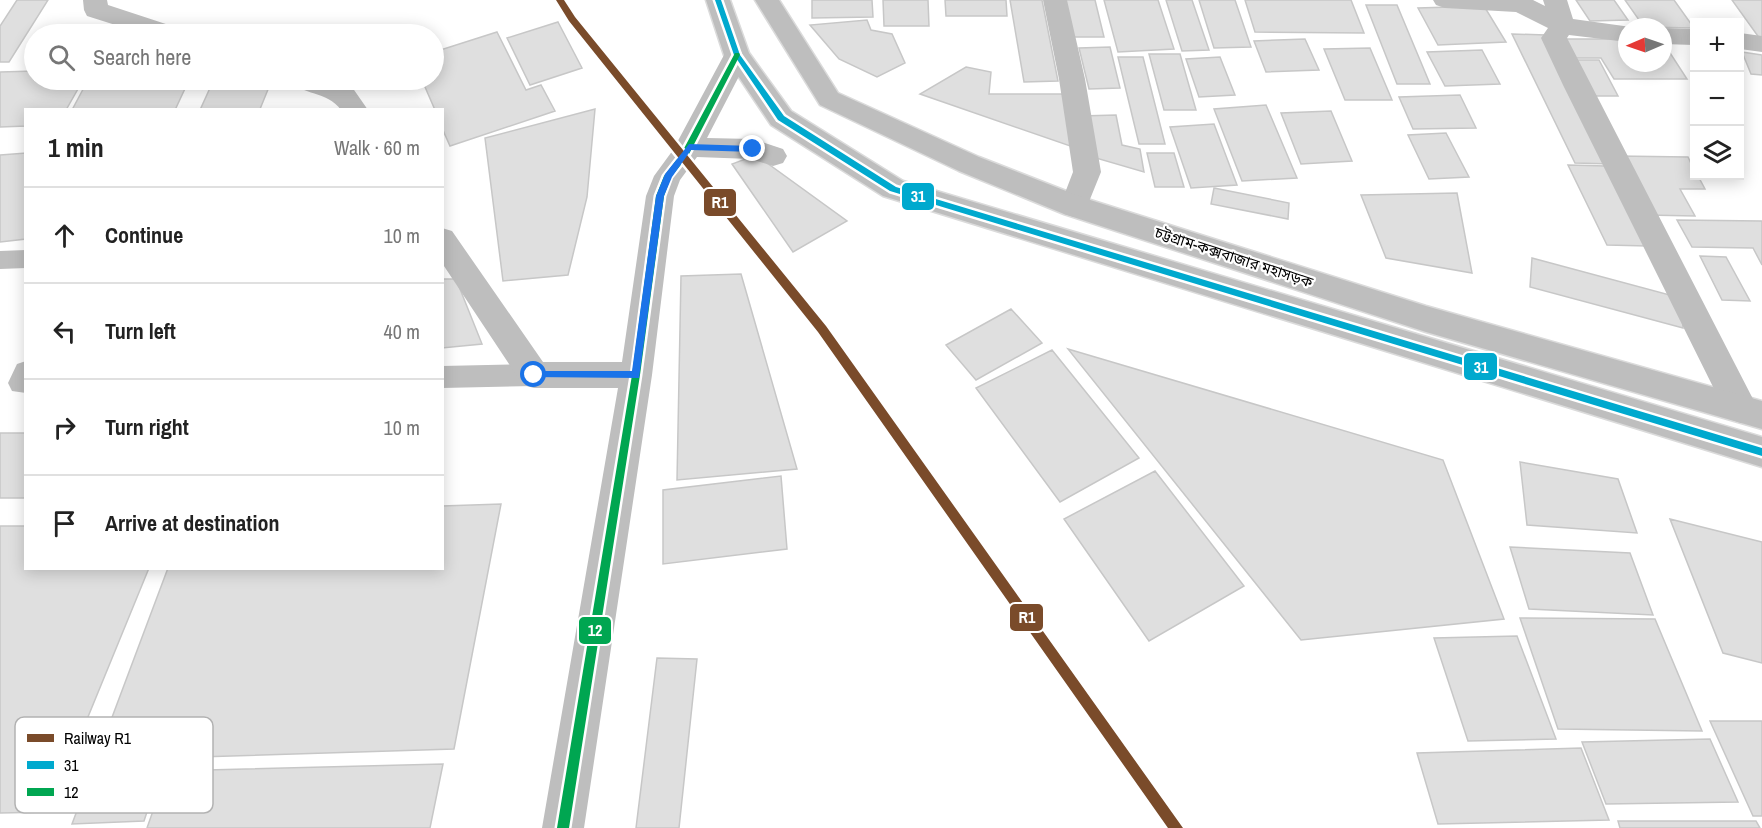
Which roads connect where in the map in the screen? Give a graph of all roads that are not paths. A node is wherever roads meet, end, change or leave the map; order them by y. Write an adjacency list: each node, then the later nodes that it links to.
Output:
1 (95, 0): 7 (main road)
2 (718, 0): 13 (main road)
3 (767, 0): 18 (main road, চট্টগ্রাম-কক্সবাজার মহাসড়ক)
4 (1055, 0): 18 (main road)
5 (1445, 0): 6 (main road)
6 (1559, 13): 8 (main road); 25 (main road)
7 (139, 24)
8 (1618, 31)
9 (1672, 36): 10 (main road)
10 (1690, 37)
11 (1744, 42): 12 (main road)
12 (1762, 44)
13 (737, 55): 16 (main road); 26 (main road)
14 (334, 90): 15 (main road)
15 (354, 108)
16 (689, 147): 17 (main road); 23 (main road)
17 (773, 156)
18 (1074, 206): 25 (main road, চট্টগ্রাম-কক্সবাজার মহাসড়ক)
19 (444, 242): 22 (main road)
20 (24, 259): 21 (lane)
21 (0, 260)
22 (534, 375): 23 (main road); 24 (lane)
23 (636, 375): 27 (main road)
24 (444, 376)
25 (1752, 412)
26 (1762, 452)
27 (563, 828)

